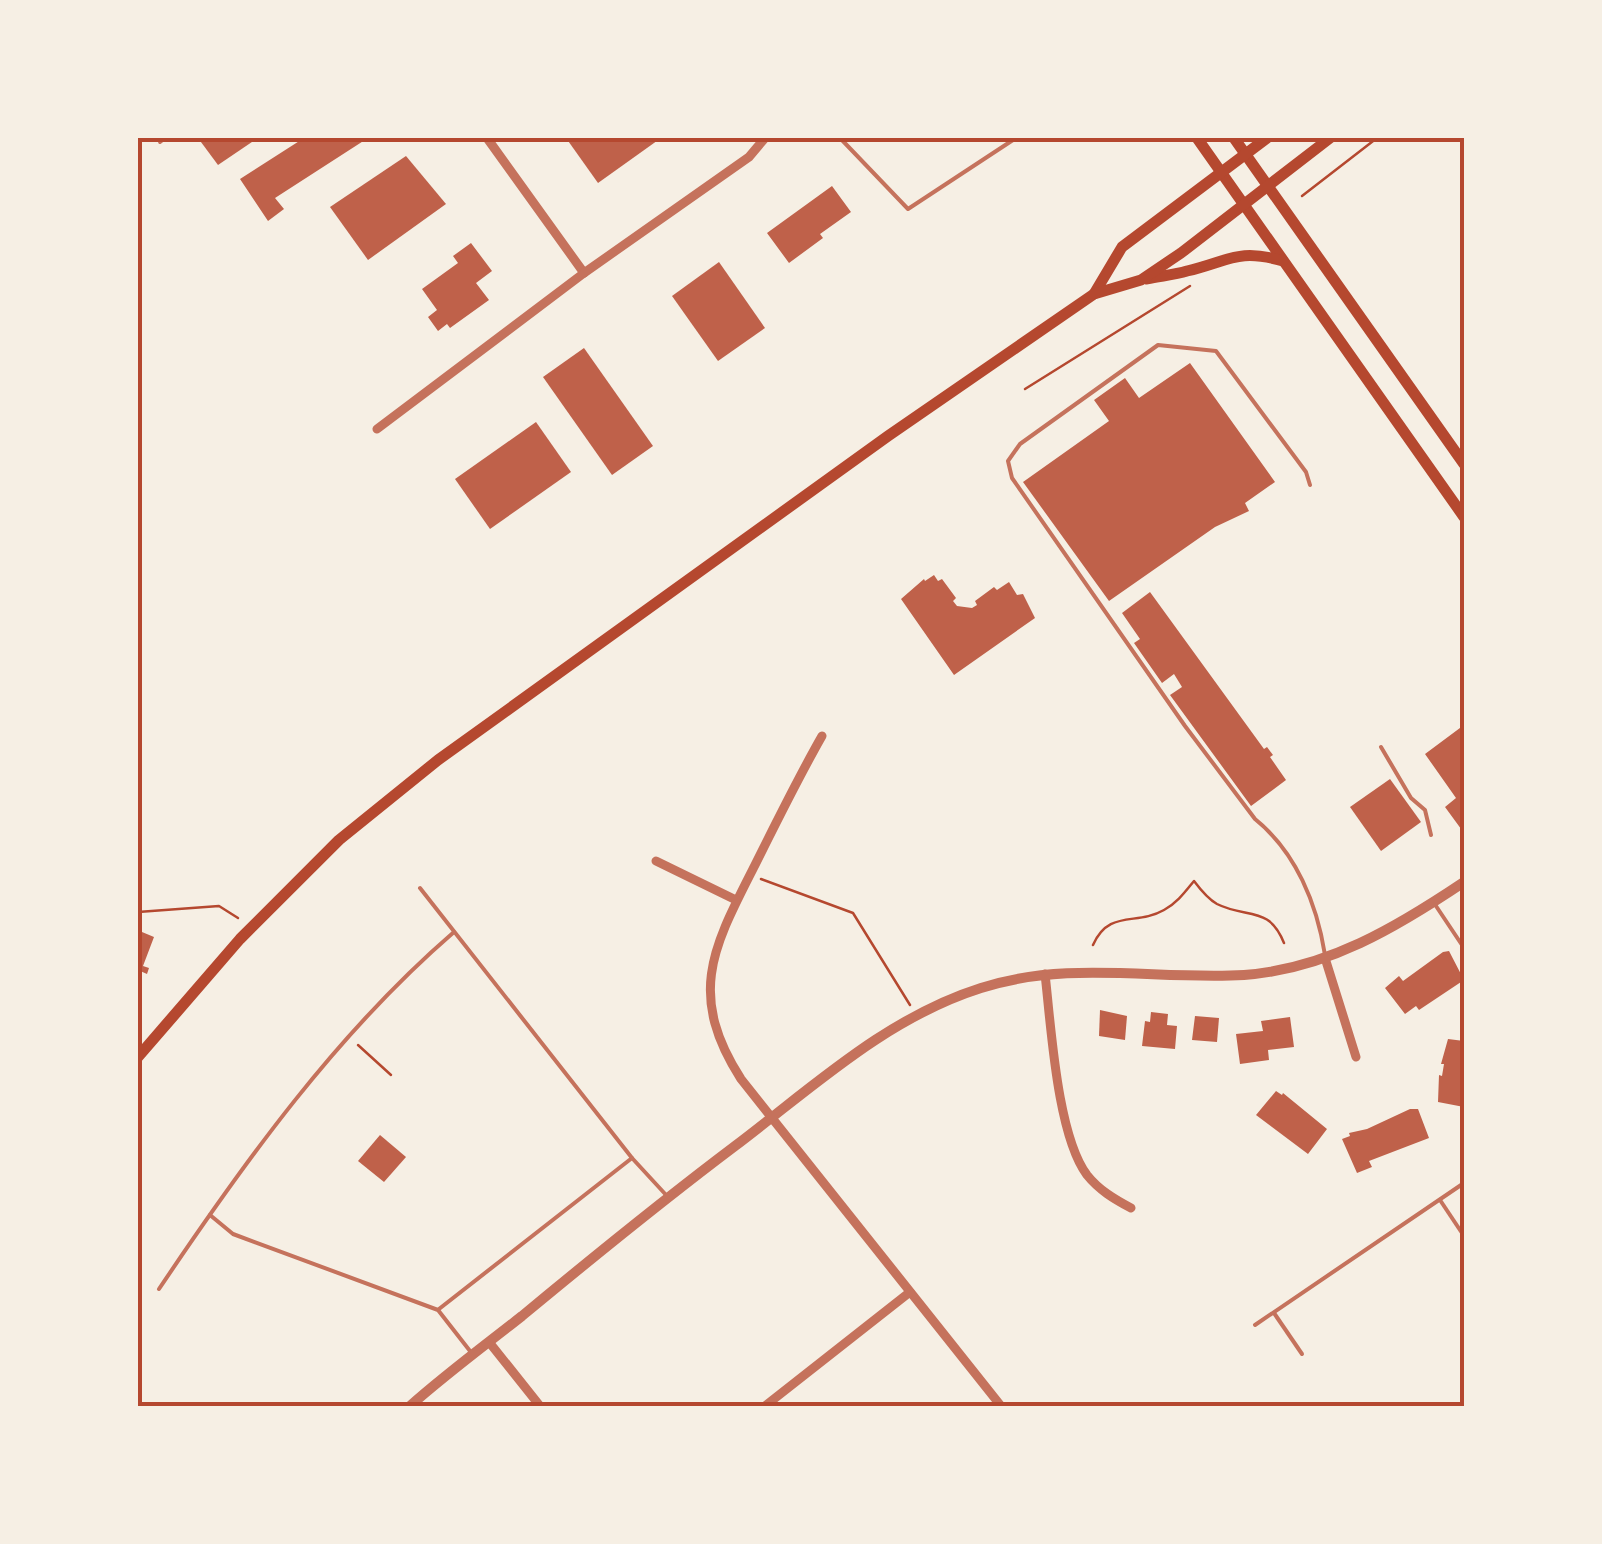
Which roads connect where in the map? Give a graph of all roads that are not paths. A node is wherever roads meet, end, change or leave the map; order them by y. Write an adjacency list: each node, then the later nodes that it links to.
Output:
1 (487, 138): 14 (street)
2 (764, 138): 14 (street)
3 (840, 138): 4 (lane)
4 (1016, 138)
5 (1197, 138): 10 (main road)
6 (1234, 138): 9 (main road)
7 (1266, 138): 9 (main road)
8 (1330, 138): 11 (main road)
9 (1246, 154): 10 (main road); 11 (main road)
10 (1222, 173): 12 (main road); 16 (main road)
11 (1268, 185): 12 (main road); 18 (main road)
12 (1243, 204): 13 (main road); 15 (main road)
13 (1283, 261): 15 (main road); 20 (main road)
14 (584, 273): 17 (street)
15 (1142, 280): 16 (main road)
16 (1094, 294): 33 (main road)
17 (377, 430)
18 (1464, 464)
19 (1310, 484): 31 (lane)
20 (1464, 517)
21 (822, 736): 27 (street)
22 (1381, 747): 23 (lane)
23 (1431, 835)
24 (656, 861): 27 (street)
25 (1464, 882): 28 (street)
26 (420, 888): 29 (lane)
27 (736, 900): 35 (street)
28 (1434, 902): 30 (lane); 31 (street)
29 (454, 932): 36 (lane); 41 (lane)
30 (1464, 948)
31 (1325, 958): 32 (street); 34 (street)
32 (1045, 974): 35 (street); 40 (street)
33 (138, 1057)
34 (1356, 1057)
35 (772, 1118): 38 (street); 44 (street)
36 (632, 1158): 38 (lane); 45 (lane)
37 (1464, 1183): 39 (lane)
38 (668, 1197): 48 (street)
39 (1440, 1200): 42 (lane); 46 (lane)
40 (1130, 1208)
41 (209, 1214): 43 (lane); 45 (lane)
42 (1464, 1236)
43 (159, 1289)
44 (910, 1292): 53 (street); 54 (street)
45 (438, 1310): 50 (lane)
46 (1274, 1313): 47 (lane); 49 (lane)
47 (1255, 1325)
48 (489, 1342): 50 (street); 52 (street)
49 (1302, 1354)
50 (473, 1355): 51 (street)
51 (410, 1406)
52 (540, 1406)
53 (764, 1406)
54 (1002, 1406)

